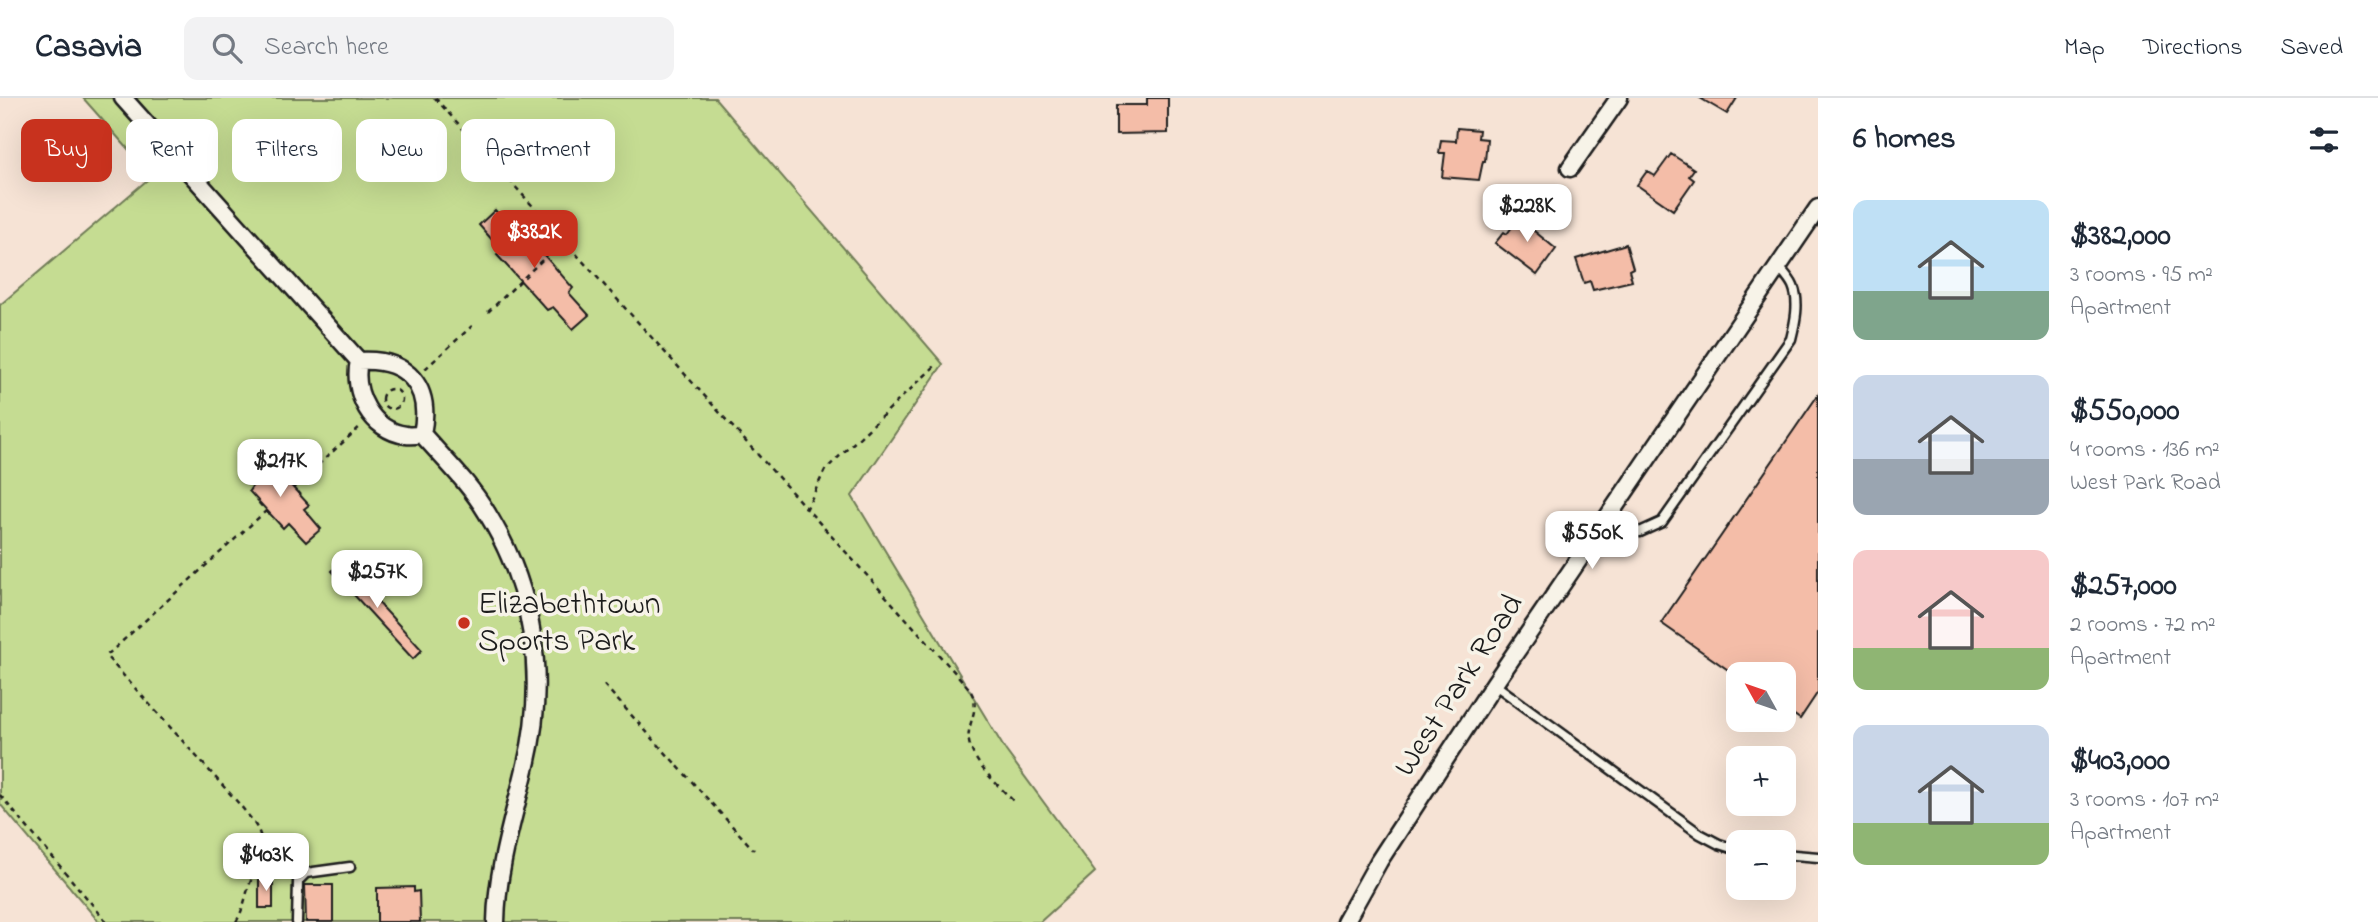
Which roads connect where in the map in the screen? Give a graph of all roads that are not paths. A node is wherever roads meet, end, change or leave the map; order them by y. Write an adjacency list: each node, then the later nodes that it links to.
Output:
1 (123, 98): 6 (street)
2 (1619, 98): 3 (street)
3 (1570, 168)
4 (1818, 208): 5 (street, West Park Road)
5 (1779, 267): 8 (street, West Park Road); 8 (lane)
6 (359, 361): 7 (street); 7 (street)
7 (422, 434): 15 (street)
8 (1601, 525): 9 (street, West Park Road)
9 (1494, 684): 10 (lane); 16 (street, West Park Road)
10 (1726, 847)
11 (1796, 855): 12 (lane)
12 (1818, 857)
13 (349, 867): 14 (lane)
14 (297, 922)
15 (496, 922)
16 (1345, 922)

